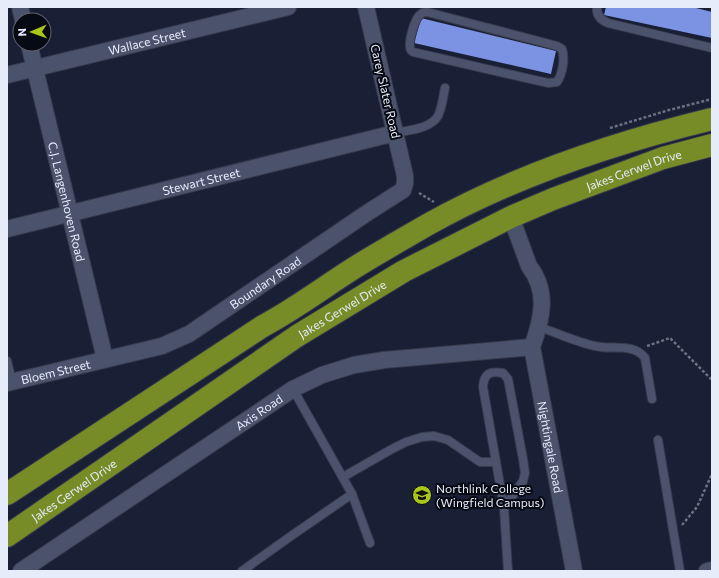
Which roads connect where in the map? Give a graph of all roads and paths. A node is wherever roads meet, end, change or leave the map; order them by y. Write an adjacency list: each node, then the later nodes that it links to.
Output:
1 (288, 7): 7 (street, Wallace Street)
2 (366, 7): 11 (street, Carey Slater Road)
3 (597, 7): 5 (lane)
4 (436, 10): 4 (lane)
5 (712, 48)
6 (31, 52): 7 (street, C.J. Langenhoven Road)
7 (35, 68): 8 (street, Wallace Street); 15 (street, C.J. Langenhoven Road)
8 (7, 75)
9 (445, 88): 11 (lane)
10 (712, 119): 13 (highway, Jakes Gerwel Drive)
11 (396, 133): 14 (street, Carey Slater Road); 15 (street, Stewart Street)
12 (712, 145): 16 (highway, Jakes Gerwel Drive)
13 (539, 171): 16 (highway); 19 (highway, Jakes Gerwel Drive)
14 (405, 176): 22 (street, Boundary Road)
15 (70, 213): 17 (street, Stewart Street); 22 (street, C.J. Langenhoven Road)
16 (511, 217): 18 (street); 19 (highway); 33 (highway, Jakes Gerwel Drive)
17 (7, 228)
18 (539, 325): 20 (street); 21 (lane)
19 (263, 326): 32 (highway, Jakes Gerwel Drive)
20 (532, 347): 26 (street, Axis Road); 44 (street, Nightingale Road)
21 (635, 350): 24 (path); 27 (lane)
22 (105, 359): 25 (street, Bloem Street)
23 (7, 361): 25 (lane)
24 (712, 380)
25 (9, 382)
26 (293, 389): 31 (lane); 41 (street, Axis Road)
27 (652, 399)
28 (658, 440): 37 (lane)
29 (496, 462): 31 (lane); 35 (lane); 35 (lane)
30 (712, 474): 37 (path)
31 (343, 477): 34 (lane)
32 (7, 494)
33 (70, 494): 36 (highway); 38 (highway, Jakes Gerwel Drive)
34 (352, 494): 39 (lane); 42 (lane)
35 (504, 508): 43 (lane)
36 (7, 521)
37 (674, 535): 45 (lane)
38 (7, 536)
39 (370, 543)
40 (712, 570): 46 (street)
41 (21, 571)
42 (242, 571)
43 (508, 571)
44 (574, 571)
45 (680, 571)
46 (707, 571)

